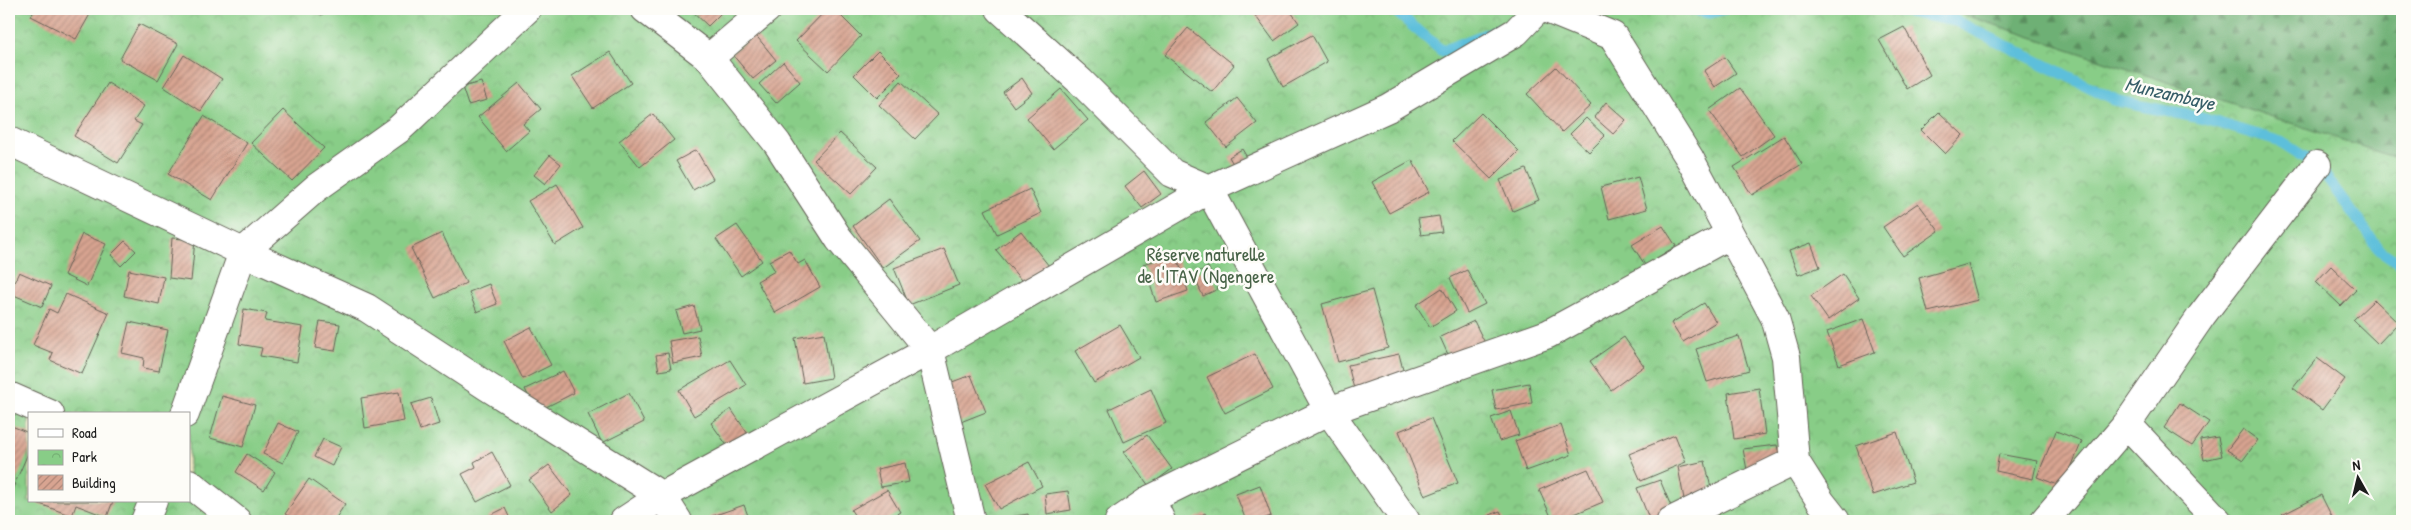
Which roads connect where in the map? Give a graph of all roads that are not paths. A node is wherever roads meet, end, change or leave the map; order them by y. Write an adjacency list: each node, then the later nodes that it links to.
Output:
1 (527, 9): 12 (street)
2 (645, 9): 7 (street)
3 (767, 9): 7 (street)
4 (1000, 9): 10 (street)
5 (1538, 9): 10 (street)
6 (1547, 9): 11 (street)
7 (710, 58): 13 (street)
8 (9, 141): 12 (street)
9 (2317, 165): 18 (street)
10 (1209, 189): 13 (street); 15 (street)
11 (1729, 235): 15 (street); 19 (street)
12 (243, 252): 17 (street); 21 (street)
13 (930, 350): 21 (street); 28 (street)
14 (9, 396): 16 (street)
15 (1329, 411): 23 (street); 30 (street)
16 (45, 412)
17 (186, 412)
18 (2127, 424): 33 (street); 34 (street)
19 (1795, 461): 31 (street); 32 (street)
20 (190, 484): 25 (street)
21 (662, 496): 26 (street); 27 (street)
22 (153, 502): 24 (street)
23 (1156, 510): 29 (street)
24 (145, 521)
25 (237, 521)
26 (624, 521)
27 (678, 521)
28 (971, 521)
29 (1119, 521)
30 (1406, 521)
31 (1671, 521)
32 (1836, 521)
33 (2044, 521)
34 (2218, 521)

